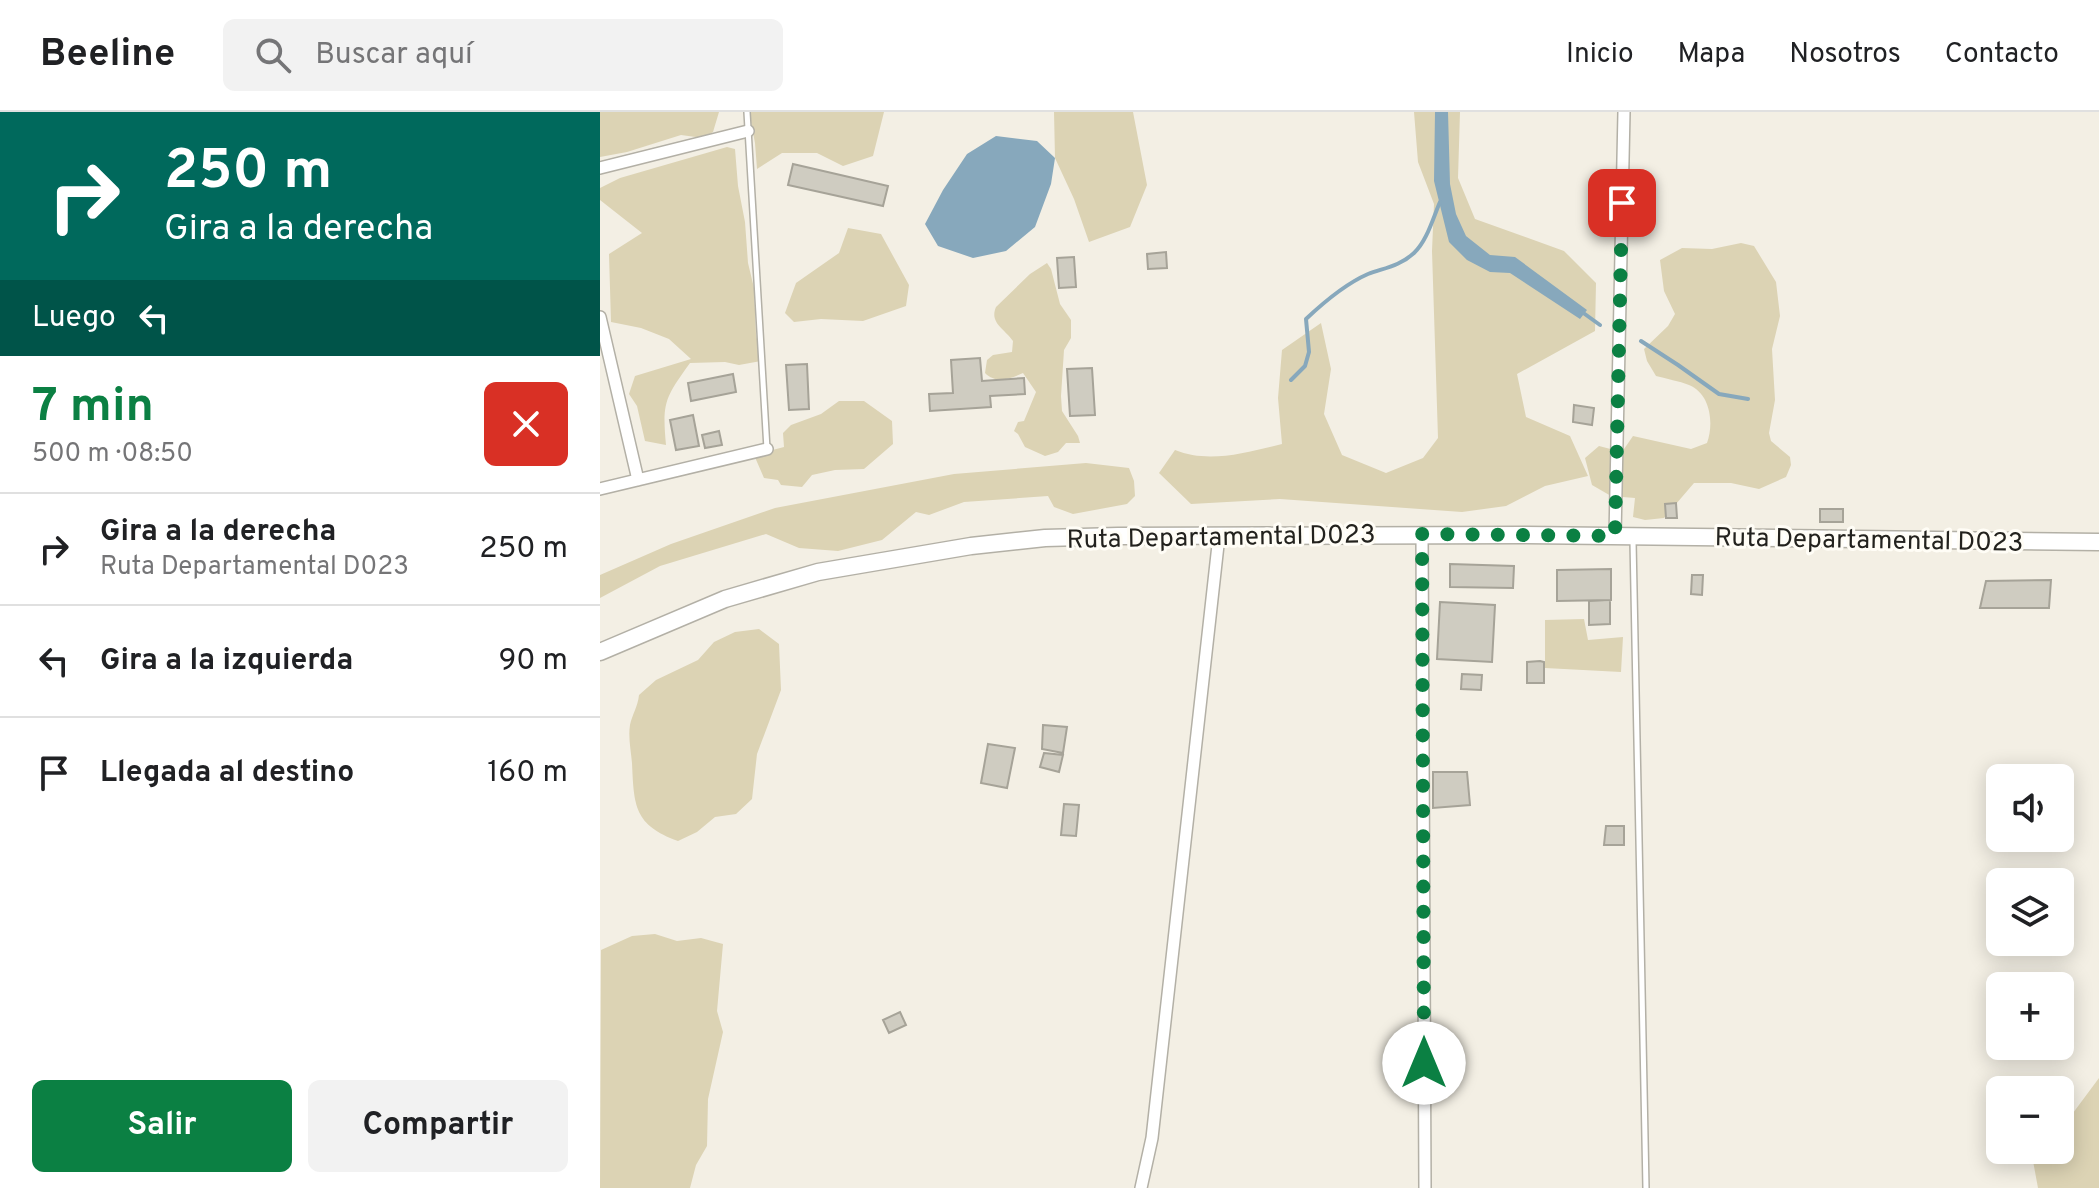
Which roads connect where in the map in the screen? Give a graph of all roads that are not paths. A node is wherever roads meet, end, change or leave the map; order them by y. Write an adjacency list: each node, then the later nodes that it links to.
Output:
1 (747, 112): 3 (lane)
2 (1624, 112): 11 (street)
3 (748, 131): 4 (street); 6 (lane)
4 (600, 168)
5 (600, 317): 7 (street)
6 (767, 449): 7 (street)
7 (638, 480): 8 (street)
8 (600, 489)
9 (1422, 534): 10 (main road, Ruta Departamental D023); 11 (main road, Ruta Departamental D023); 16 (street)
10 (1219, 536): 14 (main road, Ruta Departamental D023); 15 (street)
11 (1615, 536): 12 (main road, Ruta Departamental D023)
12 (1633, 537): 13 (main road, Ruta Departamental D023); 17 (lane)
13 (2099, 542)
14 (600, 652)
15 (1141, 1188)
16 (1425, 1188)
17 (1646, 1188)

